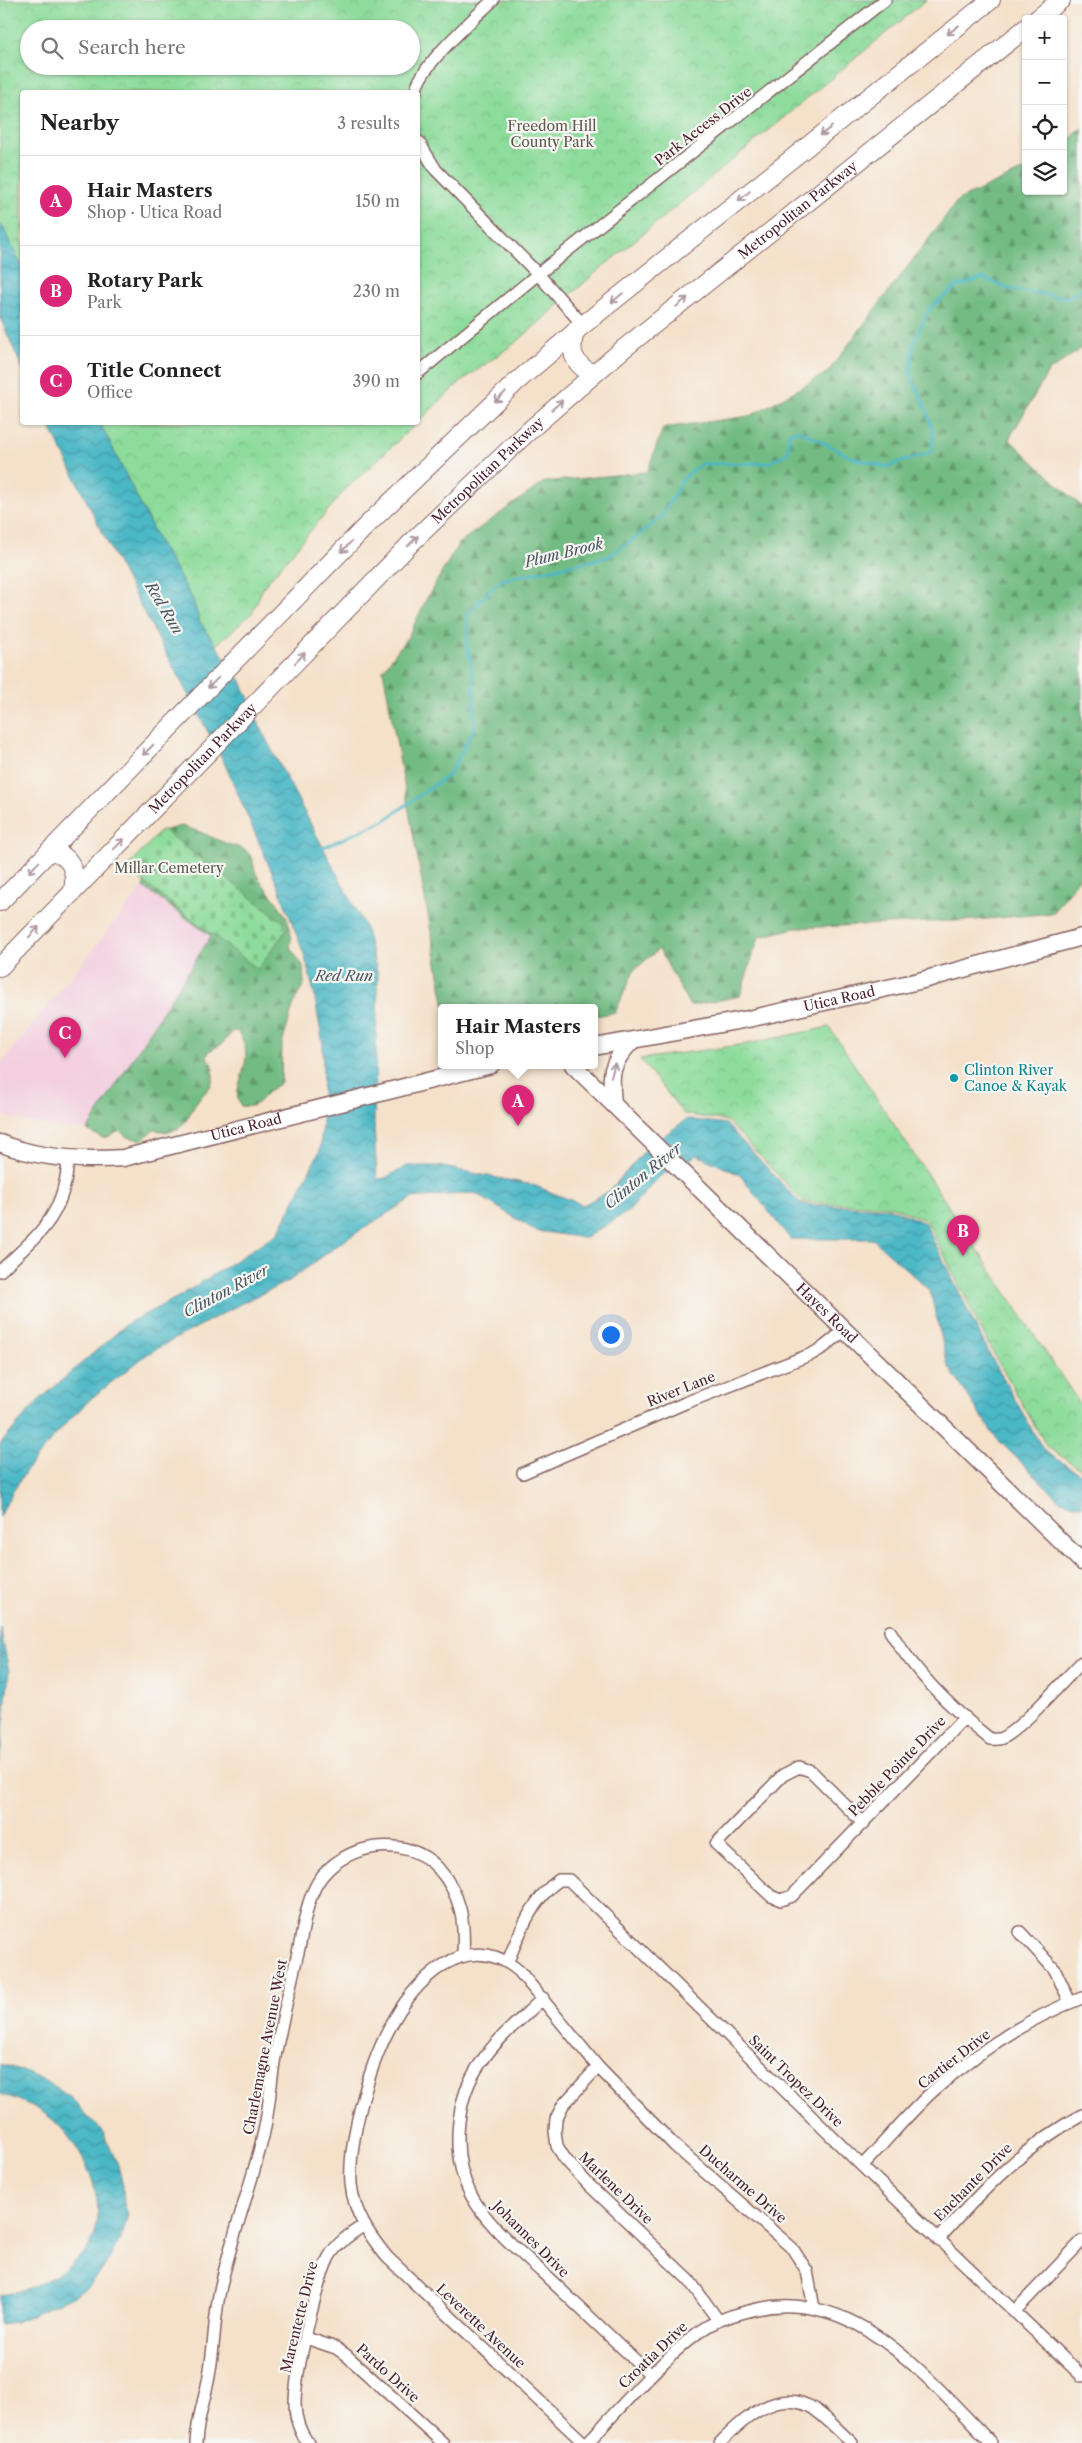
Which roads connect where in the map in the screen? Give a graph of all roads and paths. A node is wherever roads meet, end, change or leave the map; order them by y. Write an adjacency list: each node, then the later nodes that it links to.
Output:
1 (493, 0): 7 (street)
2 (885, 0): 9 (street, Park Access Drive)
3 (991, 0): 10 (main road, one-way to 10)
4 (1061, 0): 5 (main road)
5 (1042, 15)
6 (1022, 31): 12 (main road, Metropolitan Parkway, one-way to 6)
7 (416, 90)
8 (420, 145): 9 (street)
9 (538, 274): 10 (street); 11 (street, Park Access Drive)
10 (580, 327): 12 (main road); 13 (main road, one-way to 13)
11 (420, 371)
12 (594, 374): 14 (main road, Metropolitan Parkway, one-way to 12)
13 (50, 850): 14 (main road); 15 (main road, one-way to 15)
14 (73, 892): 17 (main road, Metropolitan Parkway, one-way to 14)
15 (0, 902)
16 (1082, 937): 18 (street, Utica Road)
17 (0, 967)
18 (631, 1042): 19 (street, Utica Road); 22 (street, one-way to 18)
19 (598, 1046)
20 (474, 1069): 24 (street, Utica Road)
21 (577, 1069): 22 (street, Hayes Road)
22 (613, 1103): 26 (street, Hayes Road)
23 (0, 1143): 24 (street, Utica Road)
24 (68, 1159): 25 (street)
25 (0, 1271)
26 (846, 1329): 27 (street, River Lane); 28 (street, Hayes Road)
27 (524, 1472)
28 (1082, 1562)
29 (890, 1631): 31 (street)
30 (1082, 1662): 31 (street, Pebble Pointe Drive)
31 (965, 1717): 32 (street, Pebble Pointe Drive)
32 (864, 1824): 32 (street, Pebble Pointe Drive)
33 (1020, 1932): 38 (street)
34 (463, 1954): 35 (street, Ducharme Drive); 42 (street); 52 (street, Charlemagne Avenue West)
35 (508, 1961): 36 (street, Ducharme Drive); 41 (street, Saint Tropez Drive)
36 (543, 1998): 39 (street, Ducharme Drive); 49 (street, Johannes Drive)
37 (1082, 1998): 38 (street, Cartier Drive)
38 (1070, 2002): 41 (street, Cartier Drive)
39 (598, 2067): 45 (street, Ducharme Drive); 47 (street, Marlene Drive)
40 (1082, 2116): 43 (street, Enchante Drive)
41 (862, 2166): 43 (street, Saint Tropez Drive)
42 (363, 2226): 48 (street, Marentette Drive); 54 (street, Leverette Avenue)
43 (938, 2240): 46 (street, Saint Tropez Drive)
44 (1082, 2241): 46 (street)
45 (814, 2308): 47 (street, Croatia Drive); 57 (street)
46 (1014, 2312): 50 (street, Saint Tropez Drive)
47 (718, 2320): 49 (street, Croatia Drive)
48 (306, 2338): 51 (street, Marentette Drive); 53 (street, Pardo Drive)
49 (651, 2375): 54 (street, Croatia Drive)
50 (1082, 2376)
51 (306, 2441)
52 (196, 2443)
53 (442, 2443)
54 (585, 2443)
55 (720, 2443): 56 (street)
56 (852, 2443)
57 (991, 2443)

